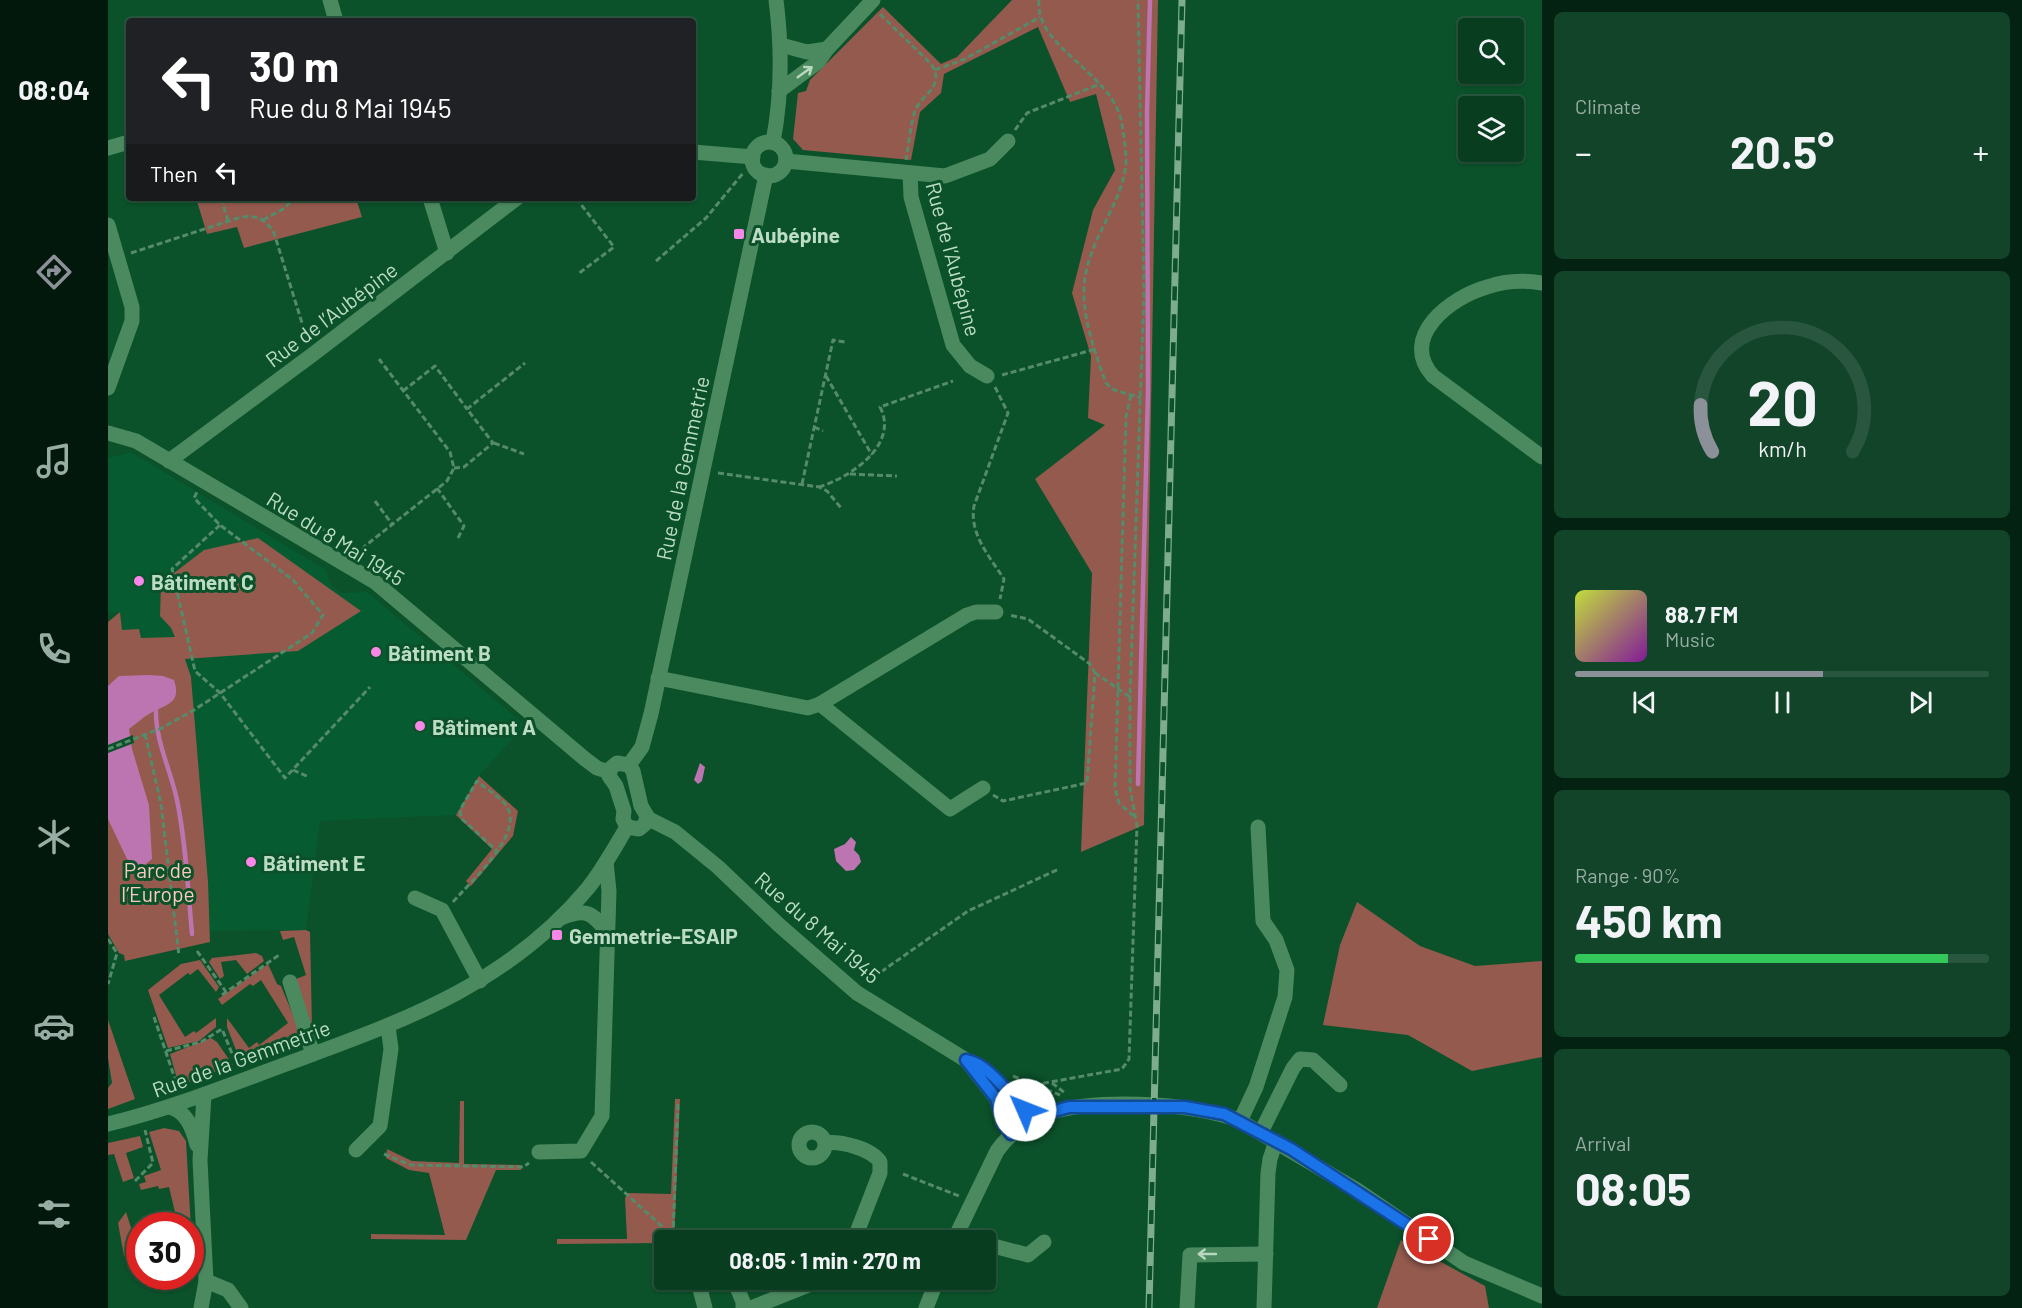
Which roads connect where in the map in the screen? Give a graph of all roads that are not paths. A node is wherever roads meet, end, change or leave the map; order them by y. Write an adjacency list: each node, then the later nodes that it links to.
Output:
1 (330, 0): 4 (street)
2 (776, 0): 5 (street)
3 (874, 5): 6 (street)
4 (335, 18)
5 (781, 45): 6 (street); 7 (street)
6 (827, 49): 7 (street, one-way to 6)
7 (779, 91): 9 (street)
8 (1008, 141): 15 (street, Rue de l’Aubépine)
9 (773, 142): 13 (street); 14 (street)
10 (126, 143): 11 (street)
11 (108, 148)
12 (696, 153): 14 (street)
13 (786, 160): 15 (street, Rue de l’Aubépine); 16 (street)
14 (749, 164): 16 (street)
15 (907, 169): 22 (street, Rue de l’Aubépine)
16 (766, 175): 28 (street, Rue de la Gemmetrie)
17 (431, 201): 20 (street)
18 (513, 201): 20 (street, Rue de l’Aubépine)
19 (108, 225): 23 (street)
20 (447, 253): 26 (street, Rue de l’Aubépine)
21 (1542, 282): 25 (street)
22 (987, 376)
23 (108, 388)
24 (108, 433): 26 (street, Rue du 8 Mai 1945)
25 (1542, 458)
26 (169, 461): 31 (street, Rue du 8 Mai 1945)
27 (996, 612): 29 (street)
28 (658, 678): 29 (street); 30 (street, Rue de la Gemmetrie)
29 (820, 705): 32 (street)
30 (631, 772): 31 (street); 31 (street); 33 (street)
31 (613, 779): 34 (street)
32 (983, 789)
33 (644, 812): 34 (street); 34 (street); 44 (street, Rue du 8 Mai 1945)
34 (625, 819): 36 (street, Rue de la Gemmetrie)
35 (1258, 827): 49 (street)
36 (606, 862): 38 (street, Rue de la Gemmetrie); 39 (street)
37 (415, 898): 40 (street)
38 (560, 918): 39 (street, Rue de la Gemmetrie); 40 (street, Rue de la Gemmetrie)
39 (608, 933): 56 (street)
40 (480, 981): 42 (street, Rue de la Gemmetrie)
41 (290, 982): 43 (street)
42 (388, 1026): 43 (street, Rue de la Gemmetrie); 55 (street)
43 (313, 1054): 46 (street, Rue de la Gemmetrie)
44 (966, 1060): 48 (street, Rue du 8 Mai 1945); 52 (street, Rue du 8 Mai 1945)
45 (1340, 1084): 51 (street)
46 (204, 1095): 47 (street, Rue de la Gemmetrie); 57 (street)
47 (169, 1107): 50 (street, Rue de la Gemmetrie); 57 (street)
48 (1034, 1119): 49 (street); 52 (street)
49 (1240, 1121): 51 (street)
50 (108, 1124)
51 (1261, 1132): 53 (street)
52 (1011, 1134): 59 (street)
53 (1276, 1141): 62 (street); 68 (street)
54 (825, 1143): 58 (street)
55 (356, 1150)
56 (534, 1157)
57 (200, 1160): 63 (street)
58 (858, 1230)
59 (959, 1230)
60 (1044, 1242): 61 (street)
61 (996, 1247)
62 (1266, 1254): 74 (street, one-way to 74); 75 (street)
63 (206, 1281): 69 (street); 70 (street)
64 (700, 1290): 71 (street)
65 (739, 1290): 72 (street)
66 (795, 1290): 72 (street)
67 (934, 1290): 73 (street)
68 (1542, 1296)
69 (201, 1308)
70 (241, 1308)
71 (705, 1308)
72 (747, 1308)
73 (926, 1308)
74 (1187, 1308)
75 (1264, 1308)

